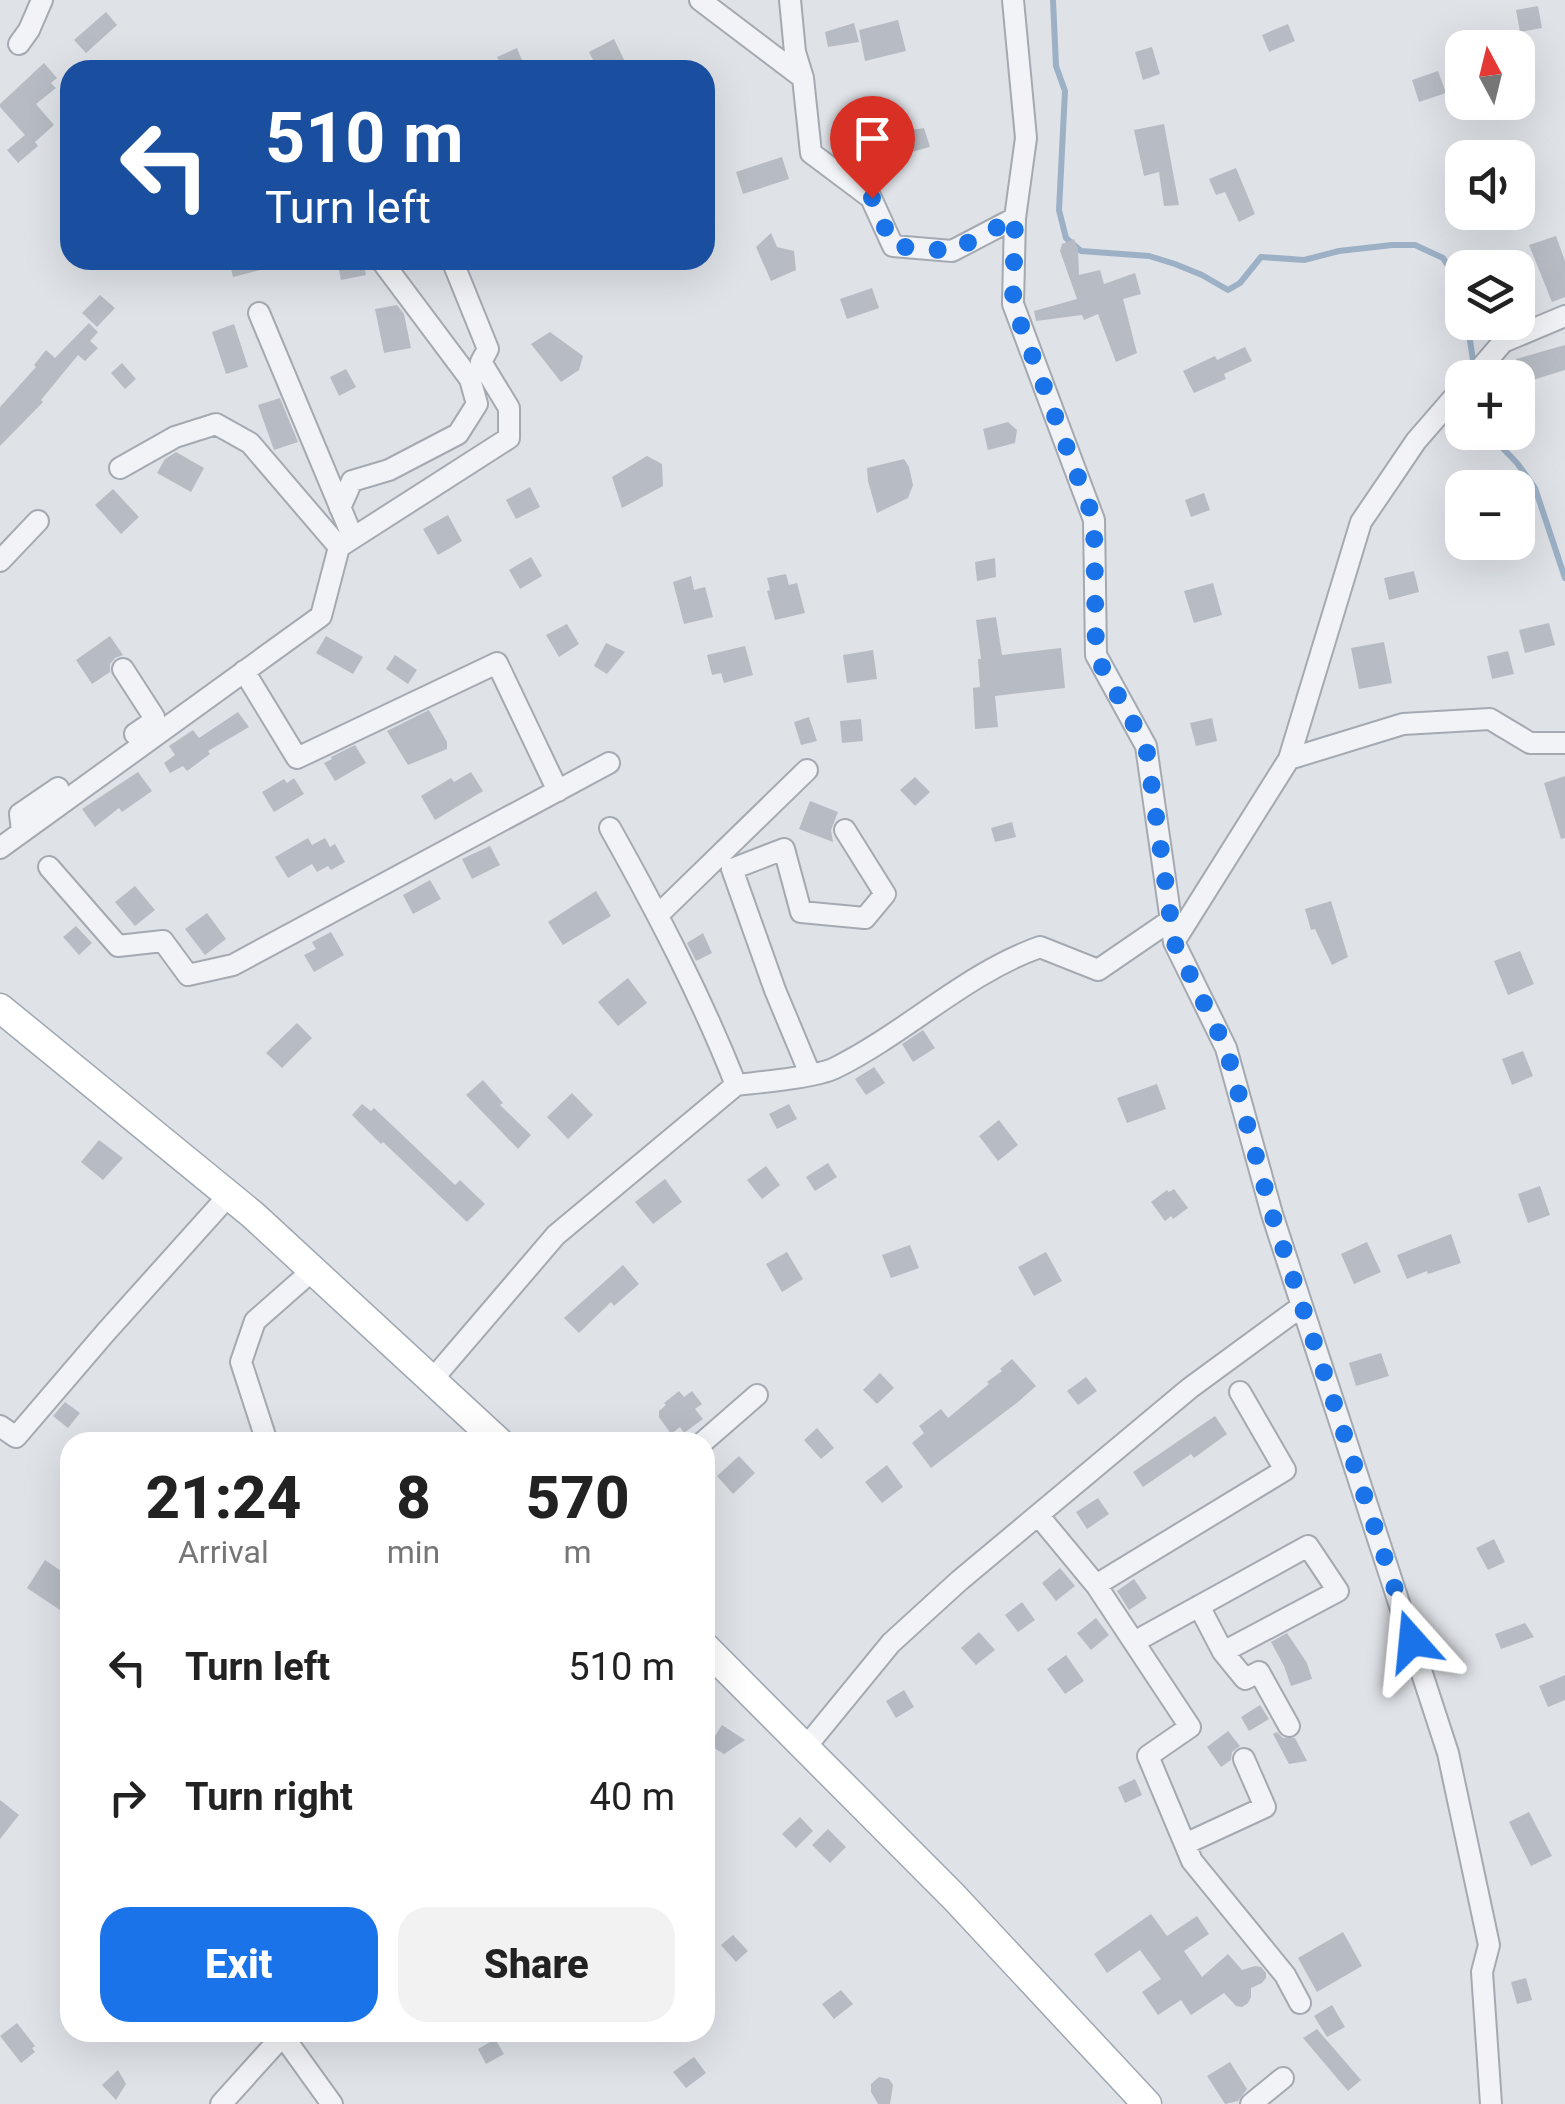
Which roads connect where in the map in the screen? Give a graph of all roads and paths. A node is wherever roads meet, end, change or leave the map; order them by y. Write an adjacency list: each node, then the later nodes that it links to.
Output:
1 (42, 0): 5 (street)
2 (700, 0): 6 (street)
3 (790, 0): 6 (street)
4 (1014, 0): 7 (street)
5 (19, 44)
6 (804, 78): 7 (street)
7 (1015, 218): 34 (street)
8 (388, 270): 17 (street)
9 (456, 270): 11 (street)
10 (463, 270): 11 (street)
11 (464, 293): 19 (street)
12 (259, 313): 17 (street)
13 (1565, 316): 14 (street)
14 (1488, 360)
15 (1445, 408): 24 (street)
16 (120, 468): 19 (street)
17 (340, 508): 19 (street)
18 (38, 521): 20 (street)
19 (346, 542): 22 (street)
20 (0, 561)
21 (123, 669): 30 (street)
22 (244, 671): 27 (street); 30 (street)
23 (1565, 743): 24 (street)
24 (1289, 759): 35 (street)
25 (609, 764): 27 (street)
26 (807, 770): 33 (street)
27 (558, 791): 32 (street)
28 (610, 828): 33 (street)
29 (845, 830): 37 (street)
30 (22, 831): 31 (street)
31 (0, 848)
32 (49, 867)
33 (658, 915): 38 (street)
34 (1171, 920): 35 (street); 37 (street)
35 (1174, 942): 41 (street)
36 (0, 1008): 39 (main road)
37 (810, 1074): 38 (street)
38 (736, 1086): 42 (street)
39 (229, 1195): 40 (main road); 45 (street)
40 (312, 1270): 42 (main road); 46 (street)
41 (1302, 1306): 49 (street); 67 (street)
42 (432, 1380): 47 (main road)
43 (1240, 1392): 50 (street)
44 (757, 1395): 48 (street)
45 (0, 1426)
46 (263, 1432)
47 (488, 1432)
48 (714, 1432)
49 (1038, 1515): 50 (street); 56 (street)
50 (1096, 1585): 52 (street)
51 (1199, 1606): 52 (street); 53 (street); 53 (street)
52 (1134, 1642): 58 (street)
53 (1223, 1652): 55 (street)
54 (715, 1657): 56 (main road)
55 (1289, 1726)
56 (805, 1748): 65 (main road)
57 (1244, 1759): 58 (street)
58 (1185, 1844): 59 (street)
59 (1300, 2003)
60 (278, 2042): 63 (street)
61 (290, 2042): 64 (street)
62 (1283, 2078): 66 (street)
63 (221, 2104)
64 (332, 2104)
65 (1147, 2104)
66 (1251, 2104)
67 (1491, 2104)

